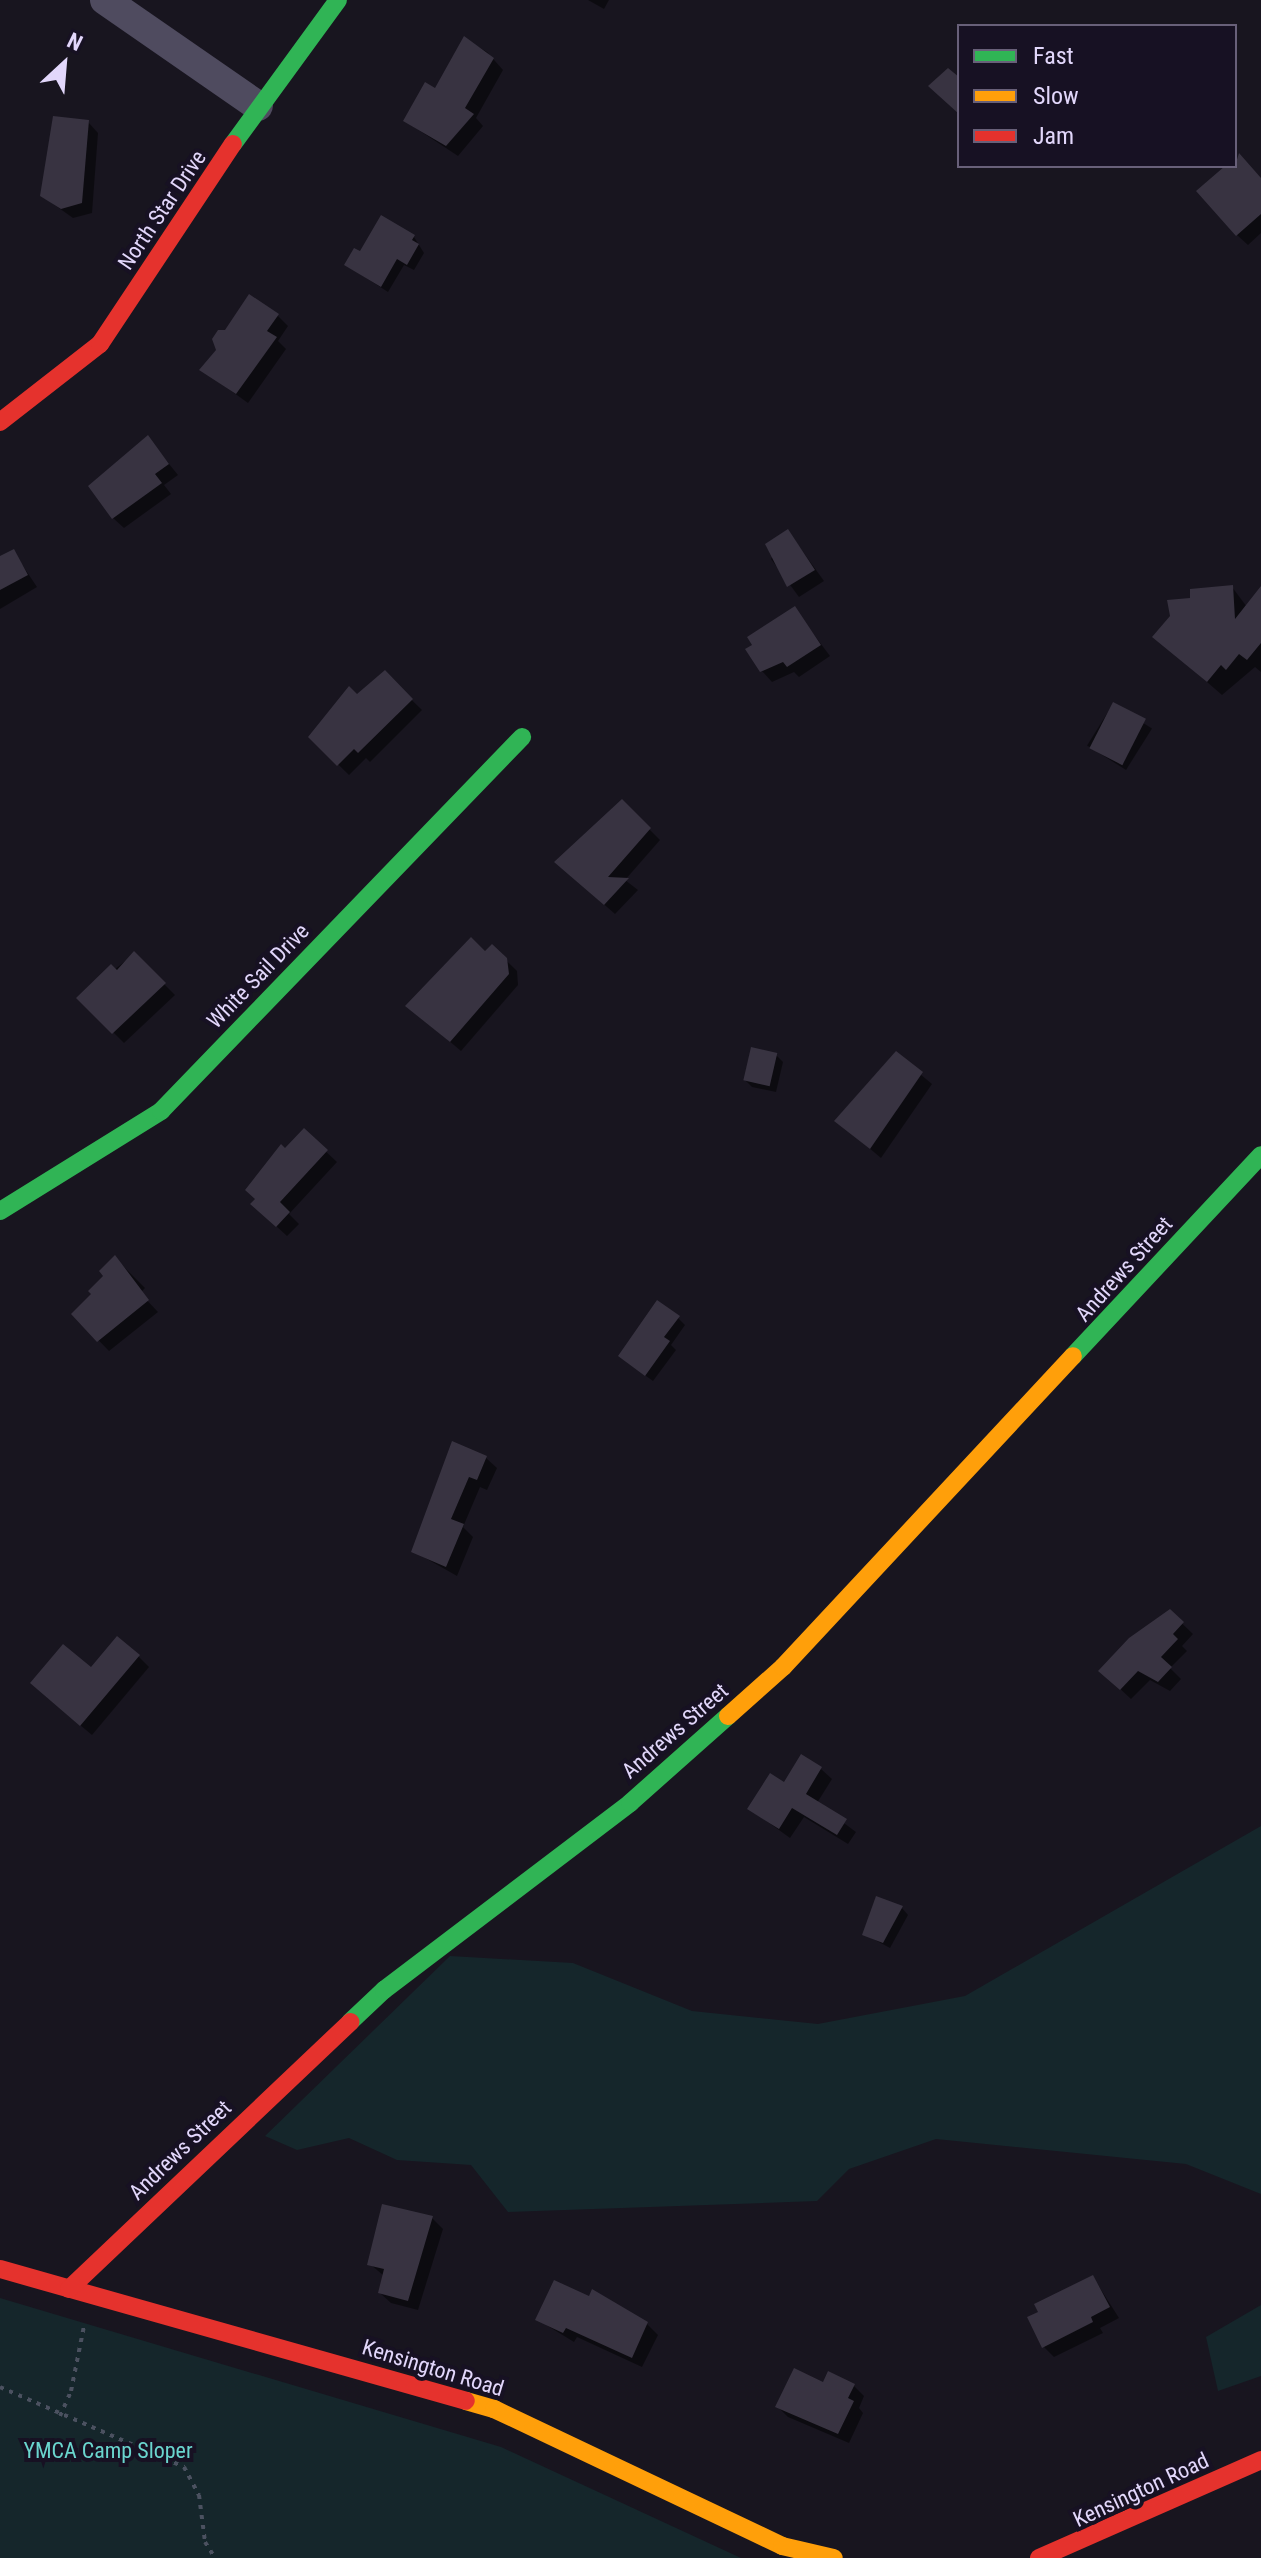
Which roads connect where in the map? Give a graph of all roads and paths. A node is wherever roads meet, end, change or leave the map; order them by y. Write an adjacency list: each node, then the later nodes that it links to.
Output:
1 (105, 0): 3 (street)
2 (338, 0): 3 (street, North Star Drive)
3 (258, 106): 4 (street, North Star Drive)
4 (0, 422)
5 (522, 737): 7 (street, White Sail Drive)
6 (1261, 1155): 9 (street, Andrews Street)
7 (0, 1211)
8 (0, 2269): 9 (street, Kensington Road)
9 (69, 2289): 10 (street, Kensington Road)
10 (94, 2296): 12 (path); 15 (street, Kensington Road)
11 (0, 2387): 12 (path)
12 (60, 2416): 14 (path)
13 (1261, 2460): 16 (street, Kensington Road)
14 (215, 2558)
15 (834, 2558)
16 (1039, 2558)

